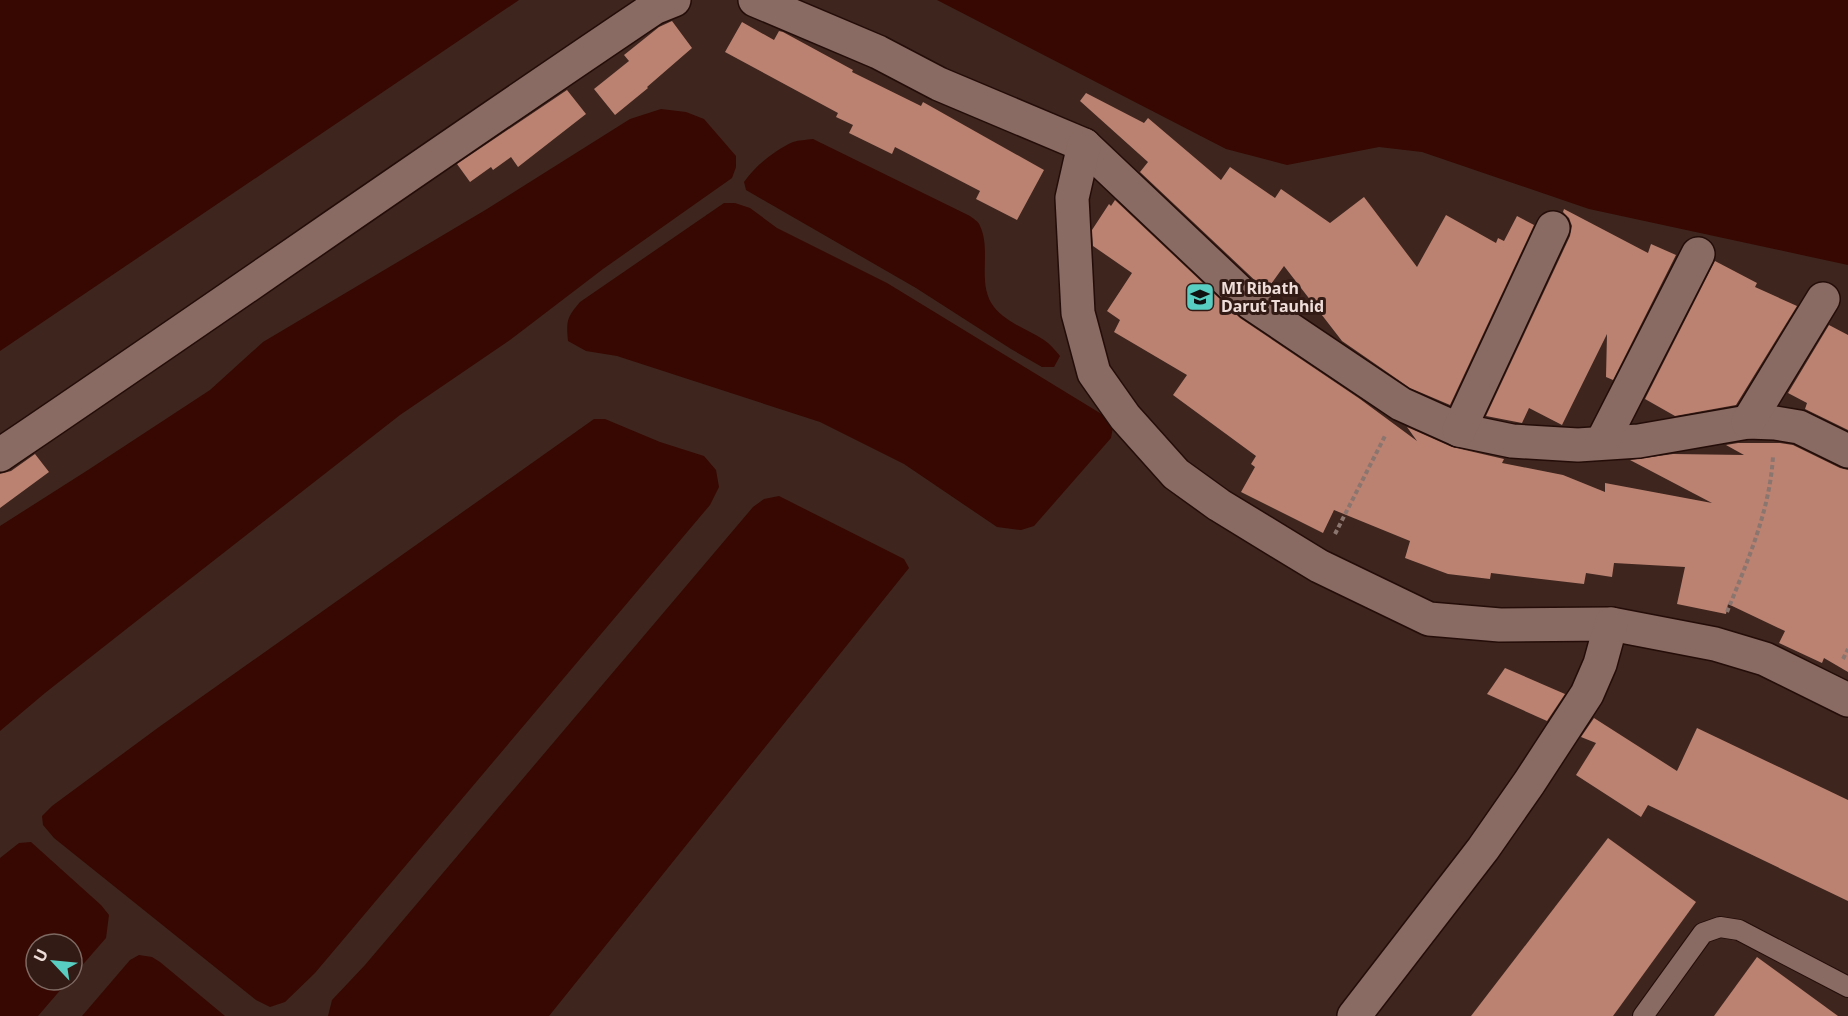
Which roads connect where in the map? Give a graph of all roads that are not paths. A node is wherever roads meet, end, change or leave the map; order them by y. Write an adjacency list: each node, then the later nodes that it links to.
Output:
1 (674, 0): 11 (street)
2 (754, 0): 3 (street)
3 (1084, 145): 8 (street); 12 (street)
4 (1553, 228): 8 (street)
5 (1698, 254): 9 (street)
6 (1823, 299): 7 (street)
7 (1762, 423): 9 (street); 10 (street)
8 (1459, 430): 9 (street)
9 (1602, 442)
10 (1848, 451)
11 (0, 455)
12 (1611, 624): 13 (street); 15 (street)
13 (1848, 700)
14 (1848, 987): 16 (lane)
15 (1354, 1016)
16 (1643, 1016)

